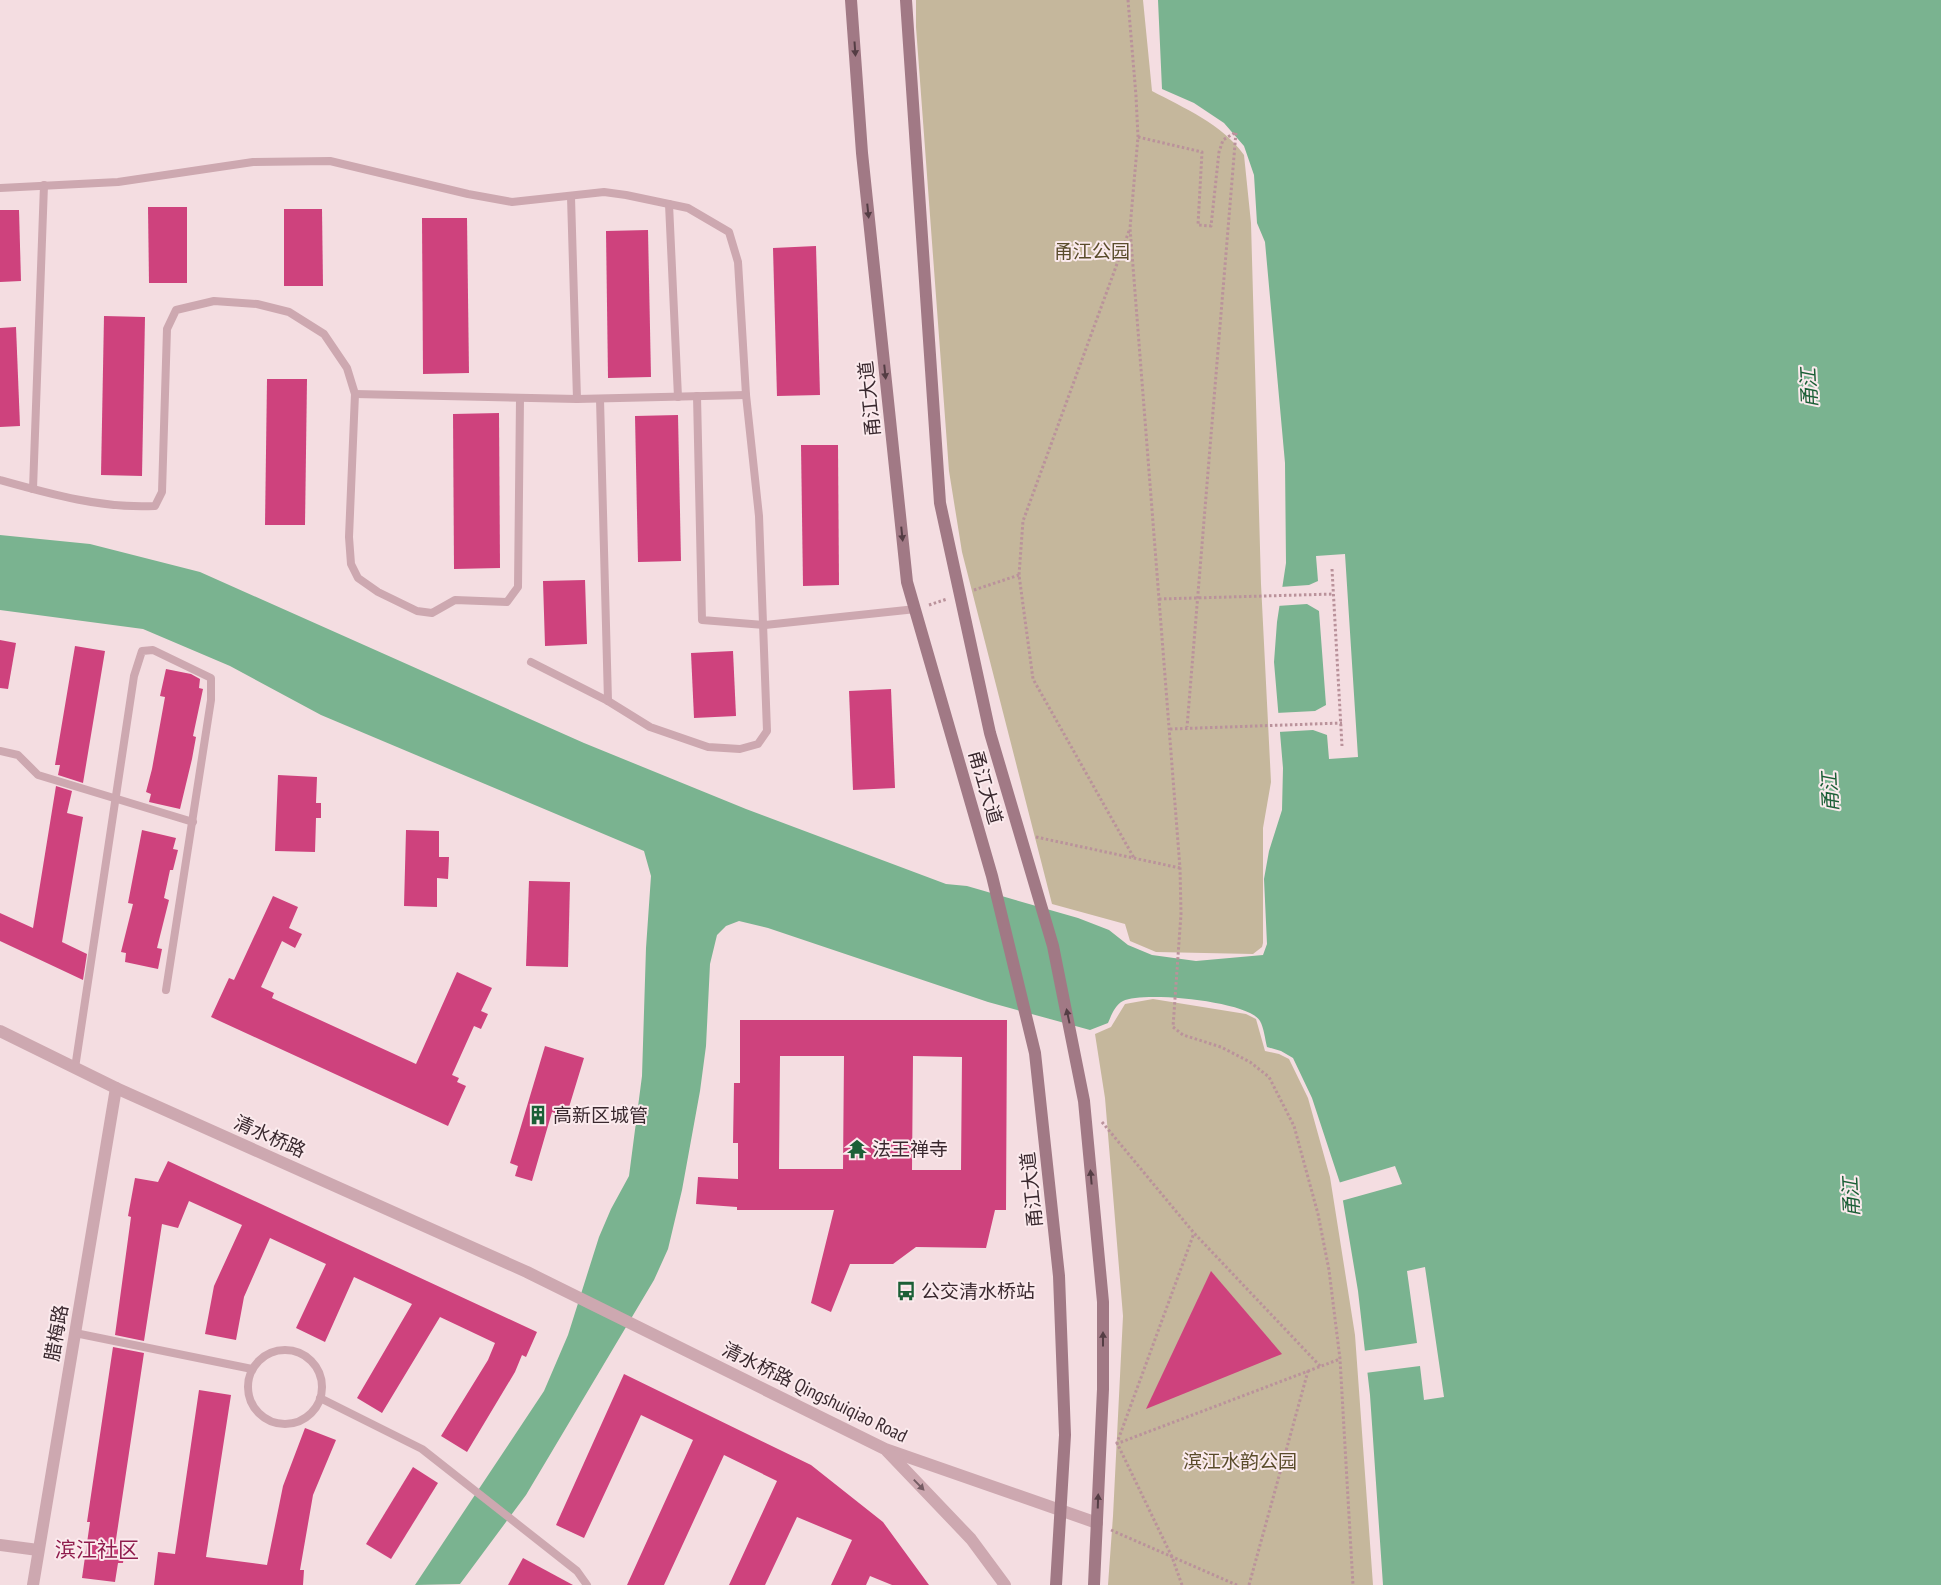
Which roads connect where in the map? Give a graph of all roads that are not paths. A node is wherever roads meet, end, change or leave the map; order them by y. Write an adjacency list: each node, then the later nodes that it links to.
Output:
1 (851, 0): 16 (main road, 甬江大道, one-way to 16)
2 (906, 0): 33 (main road, 甬江大道, one-way to 2)
3 (44, 185): 4 (lane); 5 (lane); 15 (lane)
4 (0, 188)
5 (570, 197): 6 (lane); 13 (lane)
6 (669, 204): 8 (lane); 10 (lane)
7 (355, 394): 11 (lane); 11 (lane); 15 (lane)
8 (746, 395): 9 (lane); 17 (lane)
9 (697, 396): 10 (lane); 17 (lane)
10 (678, 397): 12 (lane)
11 (520, 399): 13 (lane)
12 (600, 399): 13 (lane); 19 (lane)
13 (577, 400)
14 (0, 480): 15 (lane)
15 (33, 489)
16 (916, 609): 17 (lane); 32 (main road, 甬江大道)
17 (765, 625): 19 (lane)
18 (531, 662): 19 (lane)
19 (608, 701)
20 (0, 750): 21 (lane)
21 (114, 798): 22 (lane); 22 (lane); 25 (lane)
22 (193, 822): 23 (lane)
23 (166, 990)
24 (0, 1031): 25 (street, 清水桥路)
25 (75, 1068): 26 (street, 清水桥路)
26 (116, 1088): 27 (street, 清水桥路); 28 (street, 腊梅路)
27 (527, 1272): 31 (street, 清水桥路 Qingshuiqiao Road)
28 (75, 1333): 29 (lane); 35 (street, 腊梅路)
29 (252, 1369): 30 (lane); 30 (lane)
30 (320, 1398): 37 (lane)
31 (885, 1449): 32 (street, 清水桥路 Qingshuiqiao Road); 38 (street, one-way to 38)
32 (1061, 1511): 33 (street, 清水桥路 Qingshuiqiao Road); 39 (main road, 甬江大道)
33 (1097, 1523): 40 (main road, 甬江大道)
34 (0, 1545): 35 (street)
35 (38, 1550): 36 (street, 腊梅路)
36 (33, 1585)
37 (588, 1585)
38 (1005, 1585)
39 (1056, 1585)
40 (1094, 1585)

